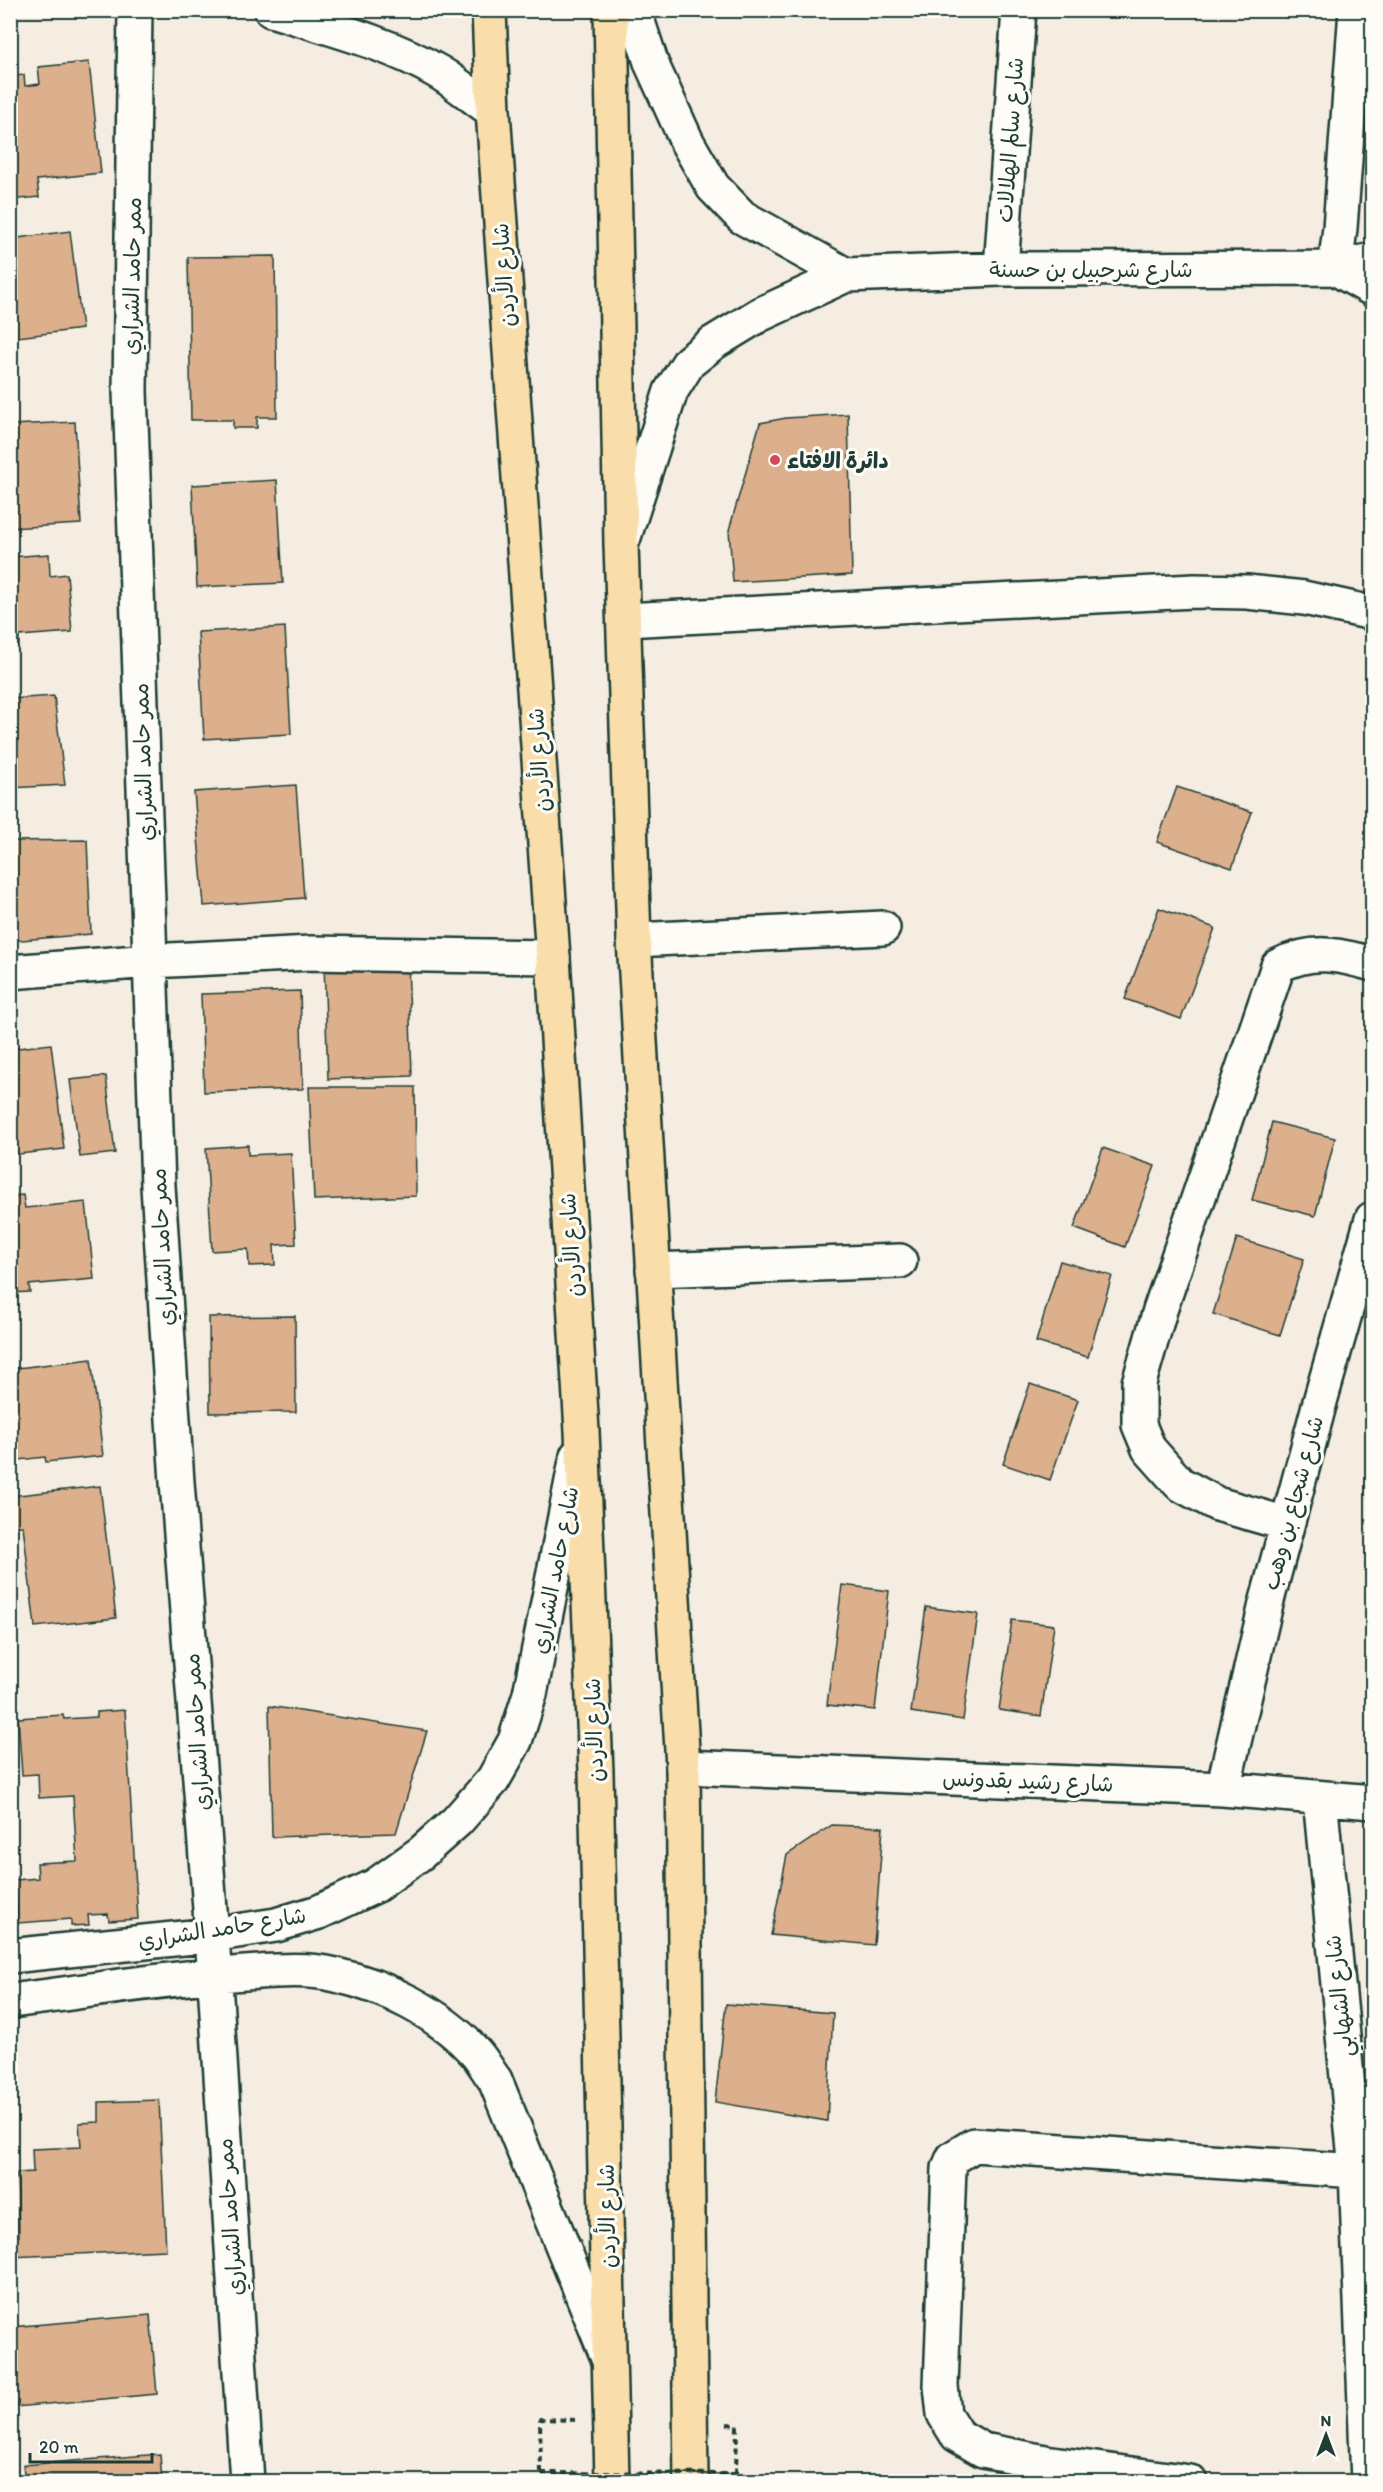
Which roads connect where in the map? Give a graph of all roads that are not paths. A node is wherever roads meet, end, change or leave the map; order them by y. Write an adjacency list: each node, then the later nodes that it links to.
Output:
1 (135, 10): 22 (street, ممر حامد الشراري)
2 (271, 10): 9 (street)
3 (489, 10): 9 (highway, شارع الأردن)
4 (611, 10): 16 (highway)
5 (634, 10): 14 (street)
6 (1019, 10): 13 (street, شارع سالم الهلالات)
7 (1356, 10): 8 (street)
8 (1348, 103): 10 (street); 12 (street)
9 (493, 111): 21 (highway, شارع الأردن)
10 (1372, 126)
11 (1372, 260): 12 (street, شارع شرحبيل بن حسنة)
12 (1335, 268): 13 (street, شارع شرحبيل بن حسنة); 15 (street, شارع شرحبيل بن حسنة)
13 (1001, 269): 14 (street, شارع شرحبيل بن حسنة)
14 (846, 274): 16 (street, شارع شرحبيل بن حسنة)
15 (1372, 289)
16 (621, 544): 18 (highway)
17 (1372, 613): 18 (street)
18 (624, 620): 20 (highway)
19 (883, 928): 20 (street)
20 (634, 940): 27 (highway)
21 (553, 957): 22 (street); 28 (highway, شارع الأردن)
22 (150, 961): 24 (street); 34 (street, ممر حامد الشراري)
23 (1372, 964): 29 (street)
24 (10, 972)
25 (1372, 1219): 29 (street, شارع شجاع بن وهب)
26 (900, 1261): 27 (street)
27 (653, 1270): 30 (highway)
28 (582, 1431): 34 (street, شارع حامد الشراري); 39 (highway, شارع الأردن)
29 (1287, 1524): 31 (street, شارع شجاع بن وهب)
30 (683, 1767): 31 (street, شارع رشيد بقدونس); 42 (highway)
31 (1223, 1789): 32 (street, شارع رشيد بقدونس)
32 (1320, 1798): 33 (street, شارع رشيد بقدونس); 38 (street, شارع الشهابي)
33 (1372, 1802)
34 (212, 1935): 35 (street, شارع حامد الشراري); 36 (street, ممر حامد الشراري)
35 (10, 1956)
36 (214, 1975): 37 (street, شارع حامد الشراري); 39 (street, شارع حامد الشراري); 40 (street, ممر حامد الشراري)
37 (10, 2001)
38 (1364, 2171): 43 (street); 44 (street, شارع الشهابي)
39 (610, 2364): 41 (highway, شارع الأردن)
40 (247, 2481)
41 (612, 2481)
42 (691, 2481)
43 (1190, 2481)
44 (1368, 2481)

